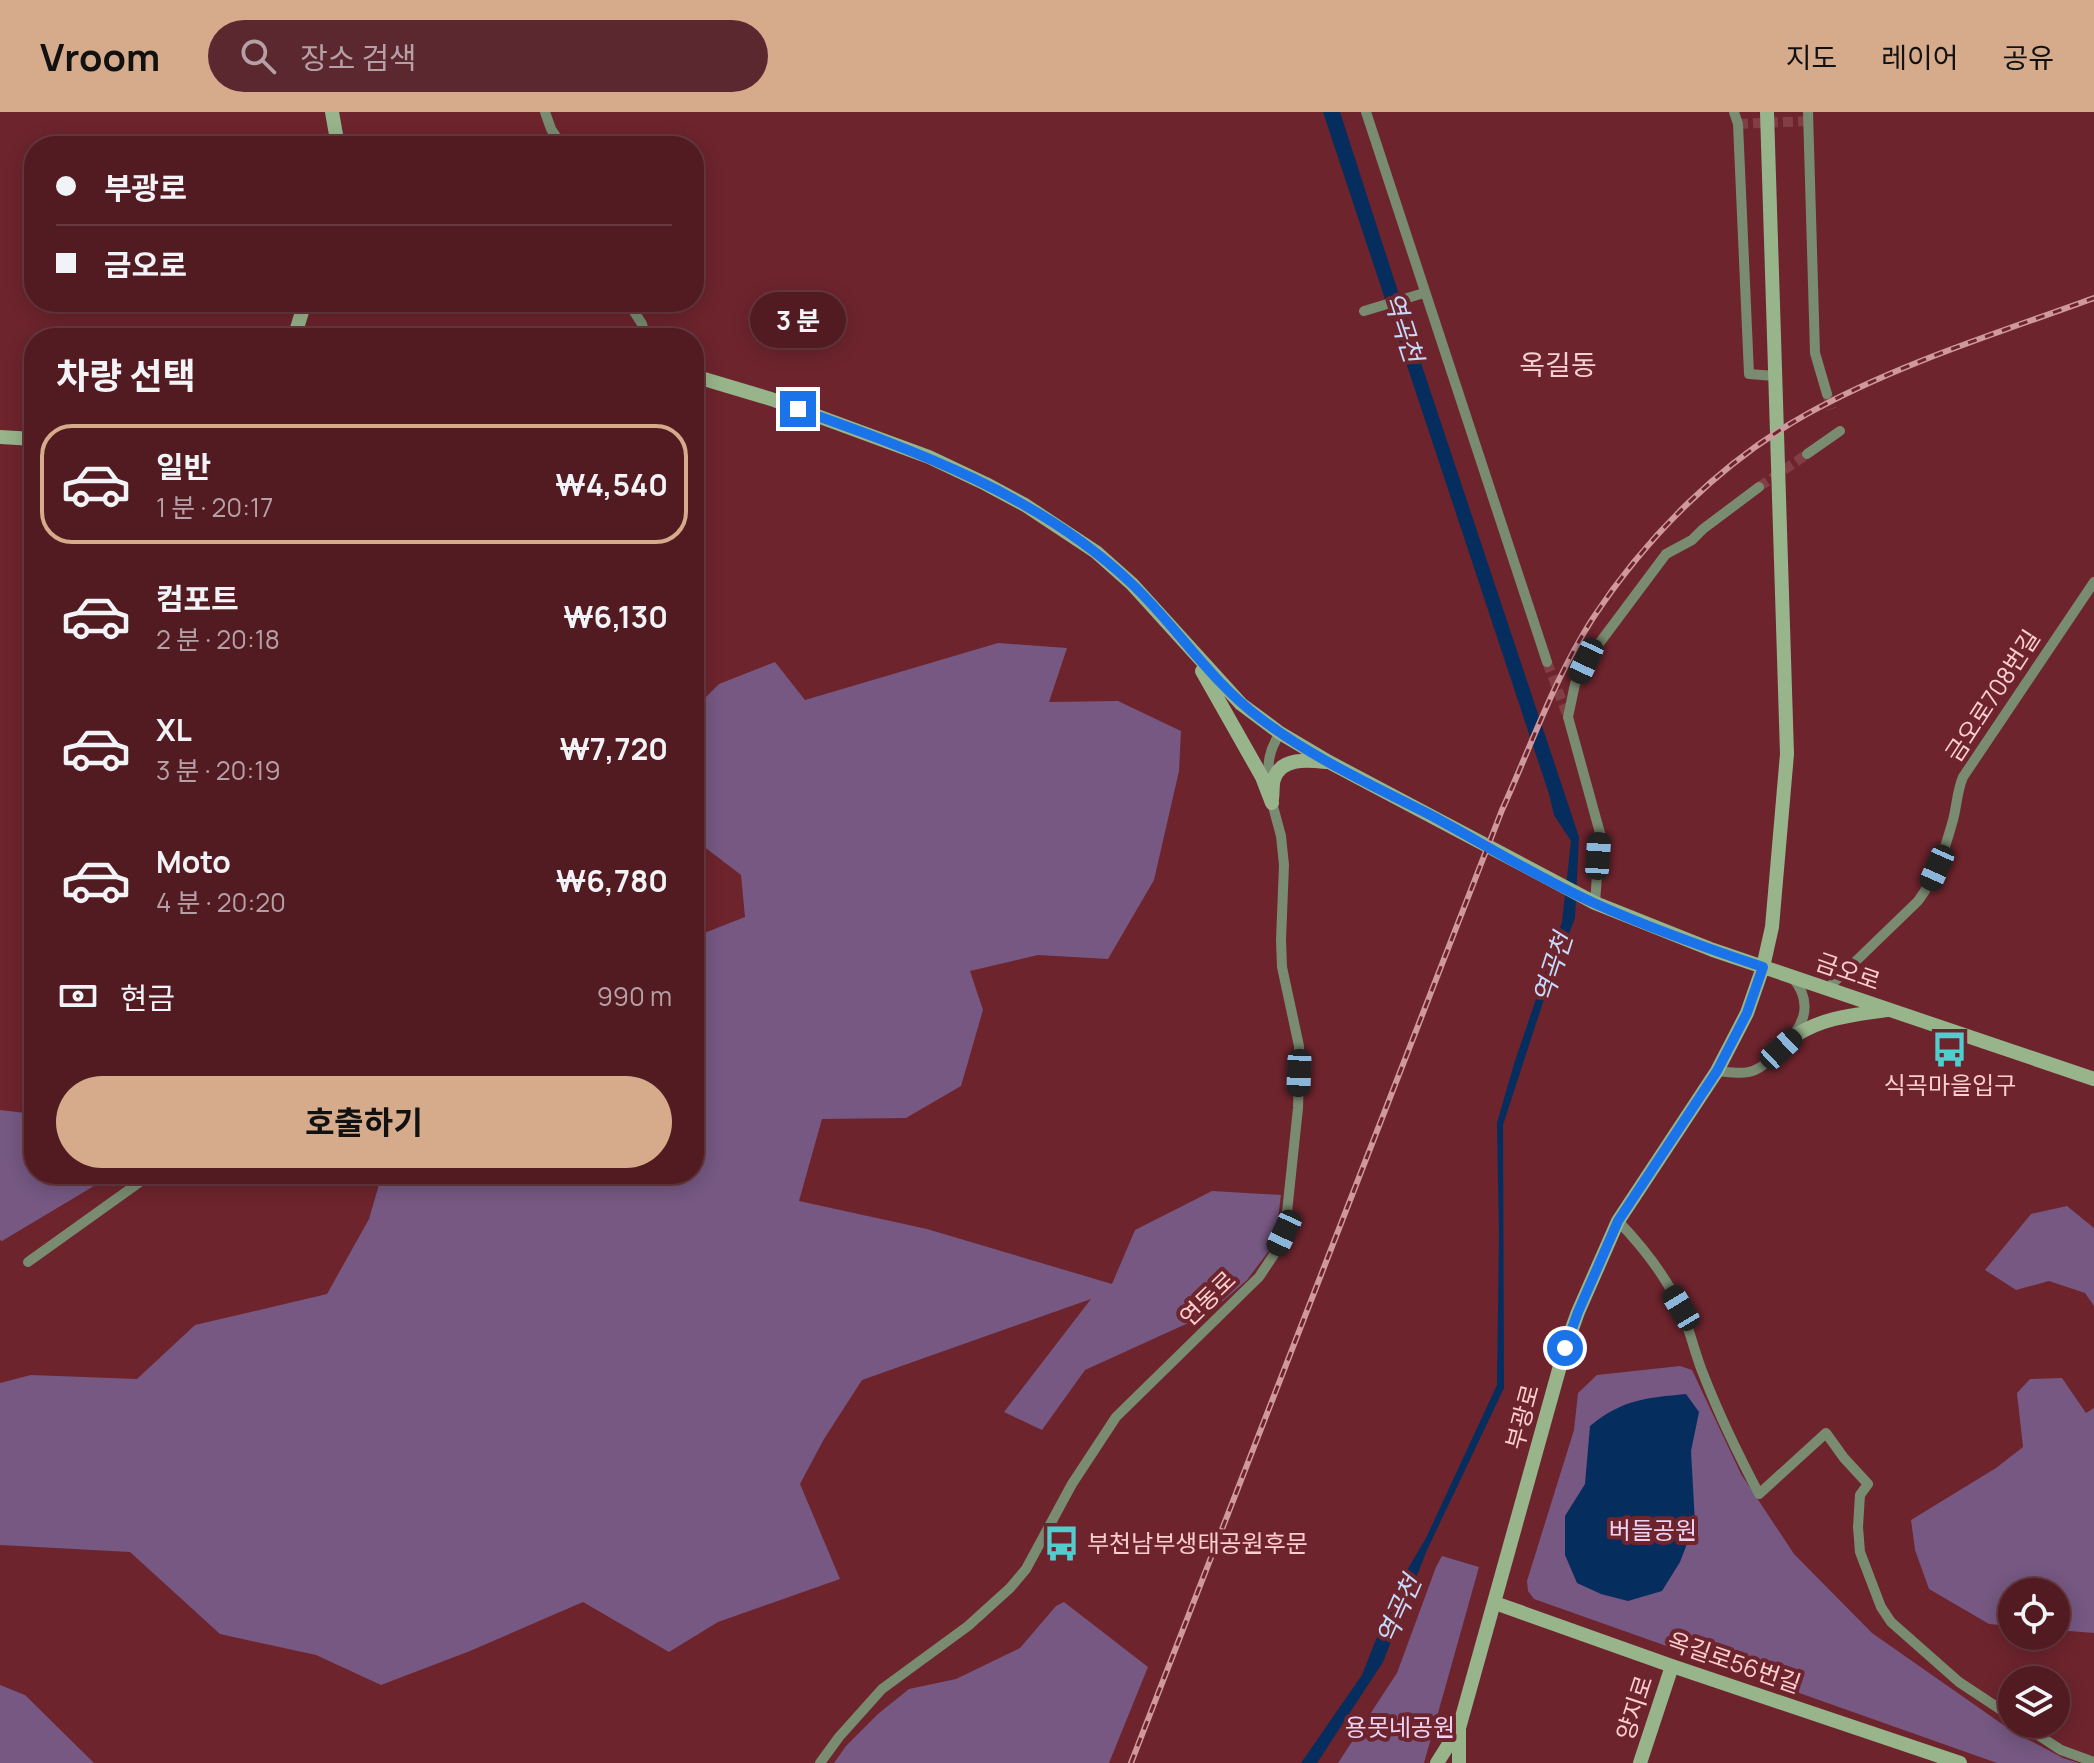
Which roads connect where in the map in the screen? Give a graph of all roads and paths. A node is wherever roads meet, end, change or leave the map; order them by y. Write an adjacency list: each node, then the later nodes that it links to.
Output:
1 (332, 112): 7 (main road)
2 (545, 112): 8 (street)
3 (1366, 112): 9 (street)
4 (1734, 112): 11 (street)
5 (1767, 112): 11 (main road, 부광로)
6 (1808, 112): 13 (street)
7 (336, 136)
8 (556, 136)
9 (1424, 293): 10 (street); 21 (street)
10 (1364, 311)
11 (1775, 376): 26 (main road, 부광로)
12 (704, 379): 20 (main road)
13 (1827, 394)
14 (1840, 431): 17 (street)
15 (0, 437): 16 (main road)
16 (24, 438)
17 (1807, 454)
18 (1759, 487): 25 (street)
19 (2094, 582): 28 (street, 금오로708번길)
20 (1186, 643): 22 (main road); 24 (main road)
21 (1547, 662)
22 (1280, 733): 23 (main road); 24 (street, 연동로)
23 (1329, 762): 24 (main road); 25 (main road, 금오로)
24 (1272, 803): 42 (street, 연동로)
25 (1592, 902): 26 (main road, 금오로)
26 (1763, 967): 27 (main road, 금오로); 31 (main road, 부광로)
27 (1791, 975): 28 (main road, 금오로); 30 (street)
28 (1828, 988): 29 (main road, 금오로)
29 (1891, 1010): 30 (main road); 32 (main road, 금오로)
30 (1796, 1035): 31 (street)
31 (1717, 1071): 34 (main road, 부광로)
32 (2094, 1079)
33 (137, 1184): 35 (street)
34 (1618, 1221): 36 (main road, 부광로); 38 (street)
35 (28, 1262)
36 (1495, 1603): 37 (main road, 옥길로56번길); 39 (main road, 부광로)
37 (1672, 1666): 45 (main road, 양지로); 46 (main road, 옥길로56번길)
38 (1998, 1708)
39 (1459, 1728): 43 (main road, 부광로); 44 (main road, 부광로)
40 (2043, 1738): 41 (street)
41 (2094, 1762)
42 (820, 1763)
43 (1437, 1763)
44 (1459, 1763)
45 (1640, 1763)
46 (1960, 1763)

